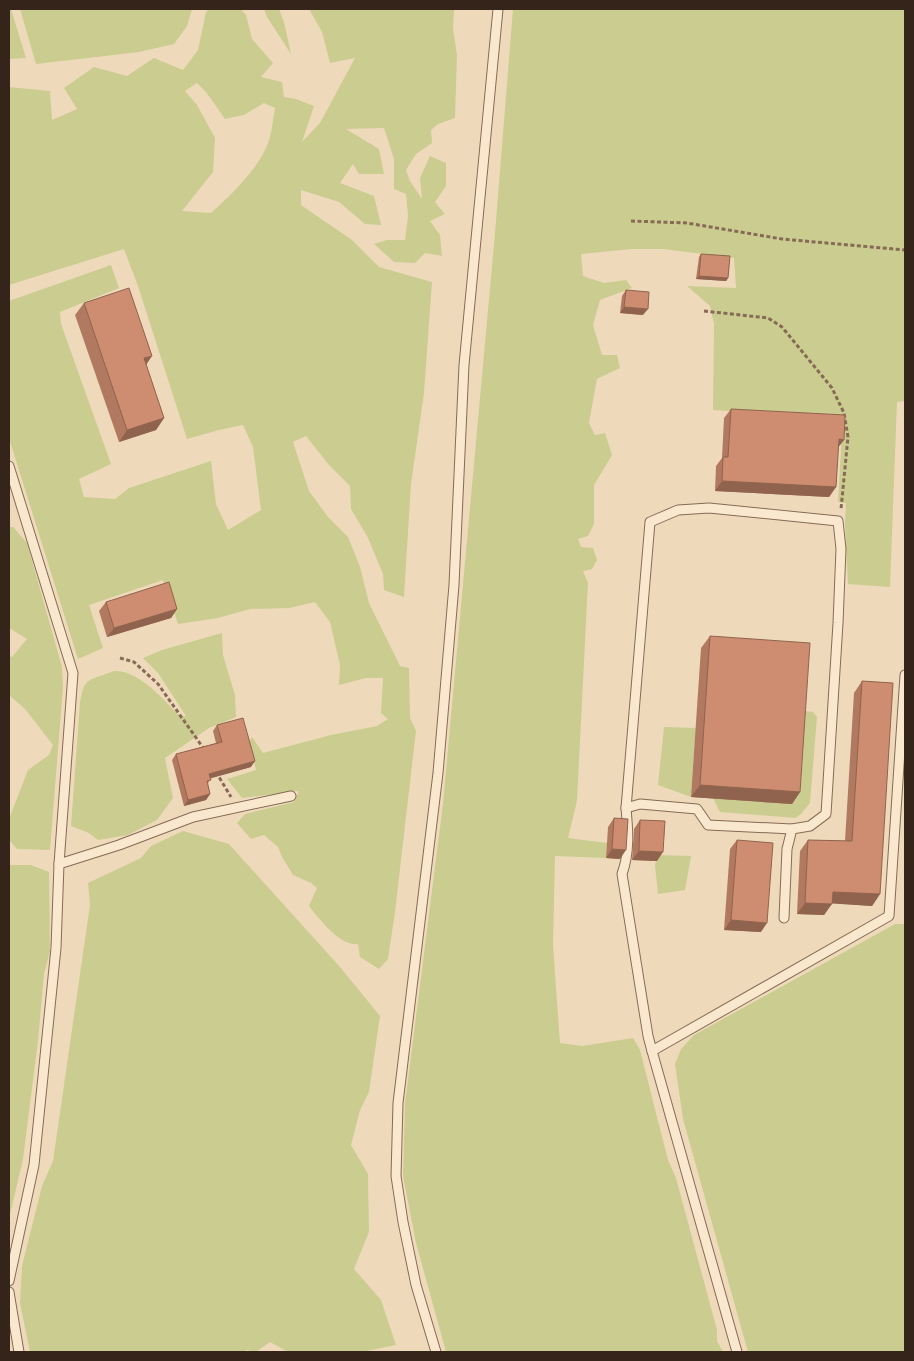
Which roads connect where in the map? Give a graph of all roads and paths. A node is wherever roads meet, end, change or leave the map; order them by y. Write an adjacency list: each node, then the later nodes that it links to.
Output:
1 (498, 9): 21 (lane)
2 (631, 221): 3 (path)
3 (905, 250)
4 (704, 311): 6 (path)
5 (9, 466): 15 (lane)
6 (838, 522): 13 (lane); 14 (lane)
7 (120, 658): 9 (path)
8 (905, 675): 17 (lane)
9 (208, 757)
10 (213, 765): 12 (path)
11 (291, 796): 12 (lane)
12 (237, 808): 15 (lane)
13 (626, 808): 14 (lane); 17 (lane)
14 (792, 829): 16 (lane)
15 (59, 864): 18 (lane)
16 (784, 918)
17 (652, 1051): 22 (lane)
18 (9, 1281)
19 (9, 1292): 20 (lane)
20 (19, 1352)
21 (436, 1352)
22 (737, 1352)

